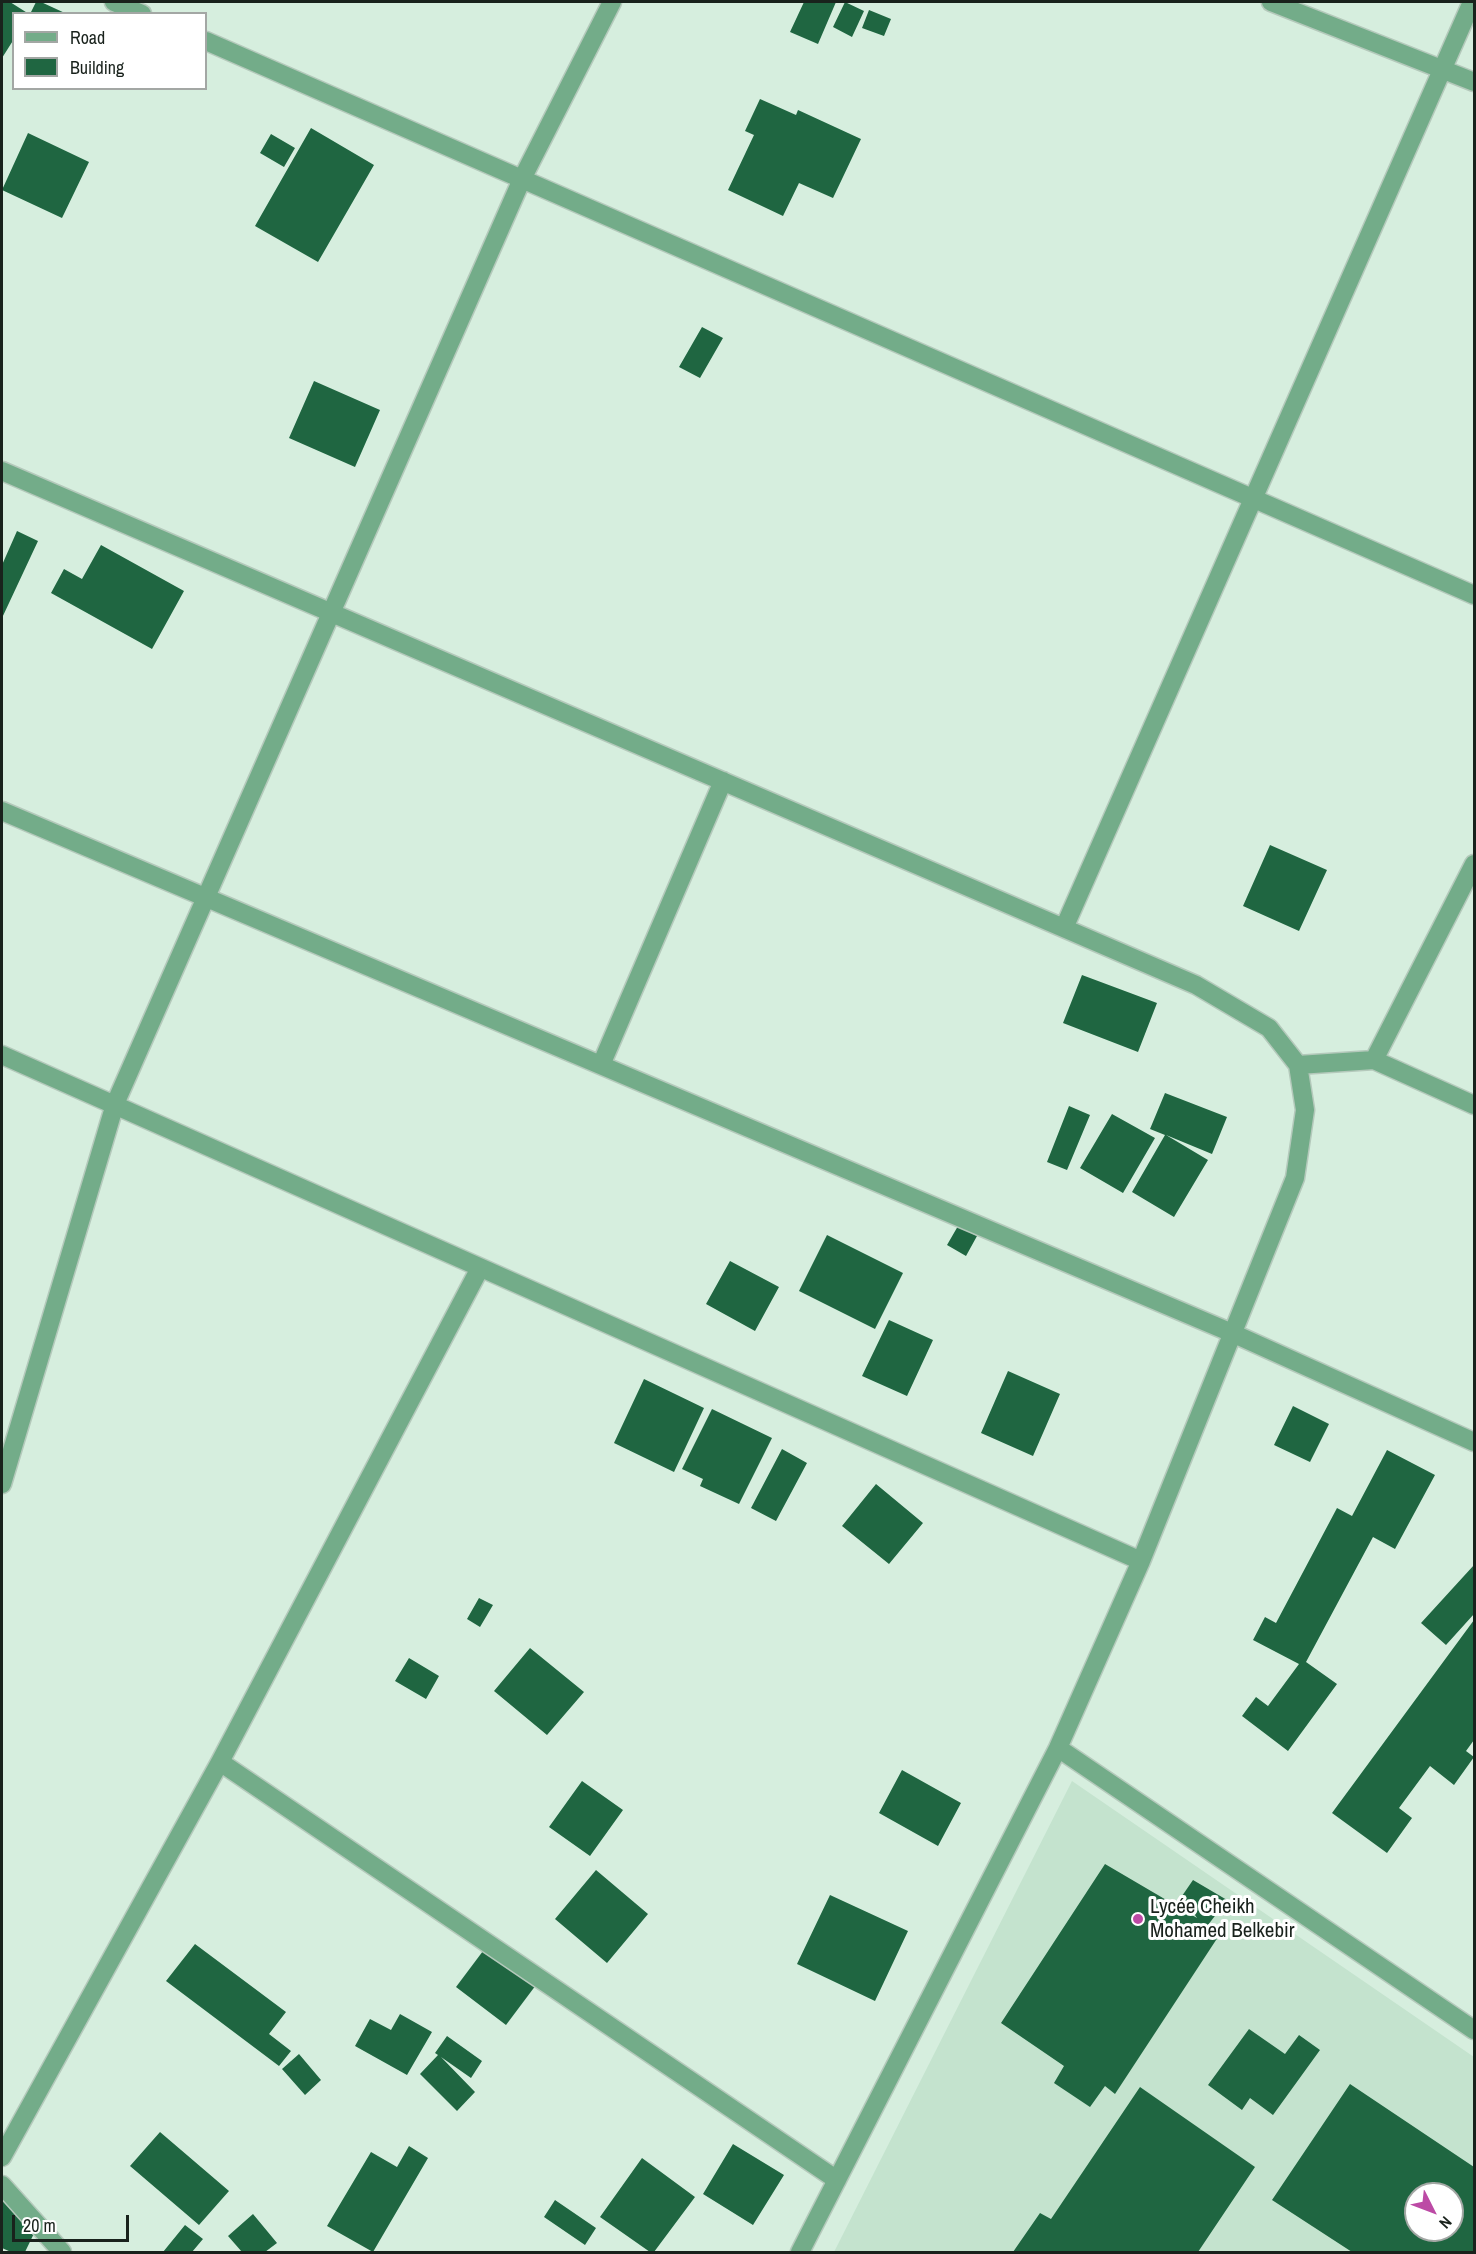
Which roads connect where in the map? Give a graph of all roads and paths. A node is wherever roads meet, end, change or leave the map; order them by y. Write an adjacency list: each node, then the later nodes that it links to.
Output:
1 (114, 2): 5 (street)
2 (612, 2): 9 (street)
3 (1271, 2): 7 (street)
4 (1472, 2): 7 (street)
5 (137, 12)
6 (207, 41): 9 (street)
7 (1442, 69): 8 (street); 11 (street)
8 (1474, 82)
9 (522, 179): 11 (street); 13 (street)
10 (2, 471): 13 (street)
11 (1253, 497): 12 (street); 18 (street)
12 (1474, 595)
13 (331, 614): 14 (street); 17 (street)
14 (723, 781): 18 (street); 21 (street)
15 (2, 810): 17 (street)
16 (1474, 864): 20 (street)
17 (206, 897): 21 (street); 23 (street)
18 (1064, 928): 22 (street)
19 (2, 1055): 23 (street)
20 (1374, 1060): 22 (street); 24 (street)
21 (601, 1065): 26 (street)
22 (1298, 1065): 26 (street)
23 (115, 1104): 25 (street); 28 (street)
24 (1474, 1105)
25 (480, 1268): 29 (street); 31 (street)
26 (1232, 1333): 27 (street); 29 (street)
27 (1474, 1443)
28 (2, 1484)
29 (1141, 1561): 30 (street)
30 (1058, 1748): 32 (street); 34 (street)
31 (220, 1762): 33 (street); 34 (street)
32 (1474, 2030)
33 (2, 2157)
34 (837, 2180): 37 (street)
35 (2, 2186): 36 (street)
36 (62, 2253)
37 (800, 2253)

